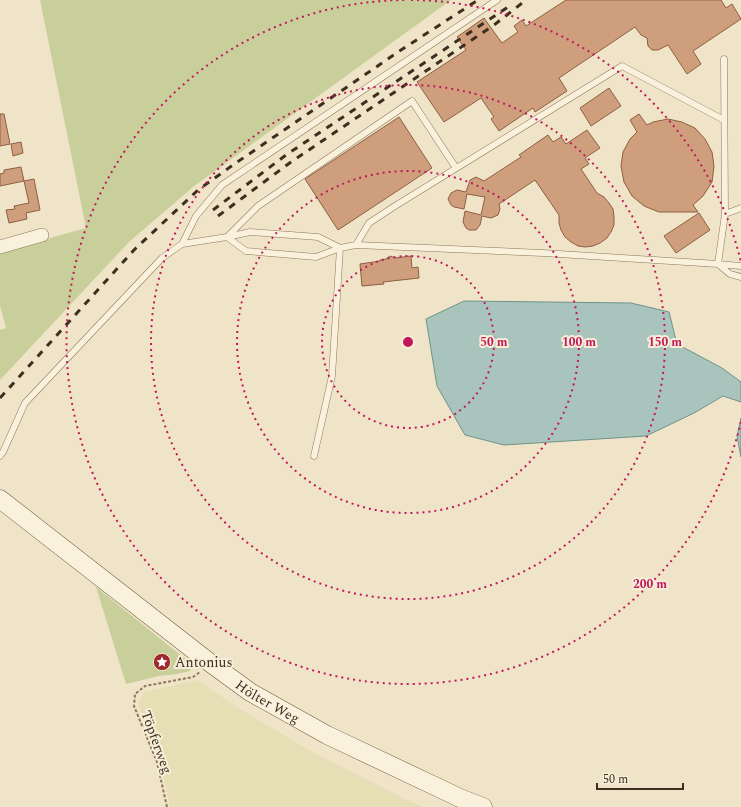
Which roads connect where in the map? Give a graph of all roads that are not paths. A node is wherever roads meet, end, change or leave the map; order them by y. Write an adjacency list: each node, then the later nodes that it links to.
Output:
1 (497, 0): 9 (lane)
2 (724, 59): 3 (lane)
3 (724, 120): 4 (lane); 6 (lane)
4 (456, 168): 8 (lane); 10 (lane)
5 (741, 208): 6 (lane)
6 (725, 214): 13 (lane)
7 (42, 236): 11 (street)
8 (227, 237): 9 (lane); 12 (lane); 12 (lane)
9 (182, 244): 16 (lane)
10 (356, 245): 12 (lane); 13 (lane)
11 (0, 247)
12 (340, 248): 17 (lane)
13 (718, 264): 14 (lane); 15 (lane)
14 (741, 266)
15 (741, 277)
16 (0, 456)
17 (314, 456)
18 (0, 499): 19 (main road, Hölter Weg)
19 (483, 807)

